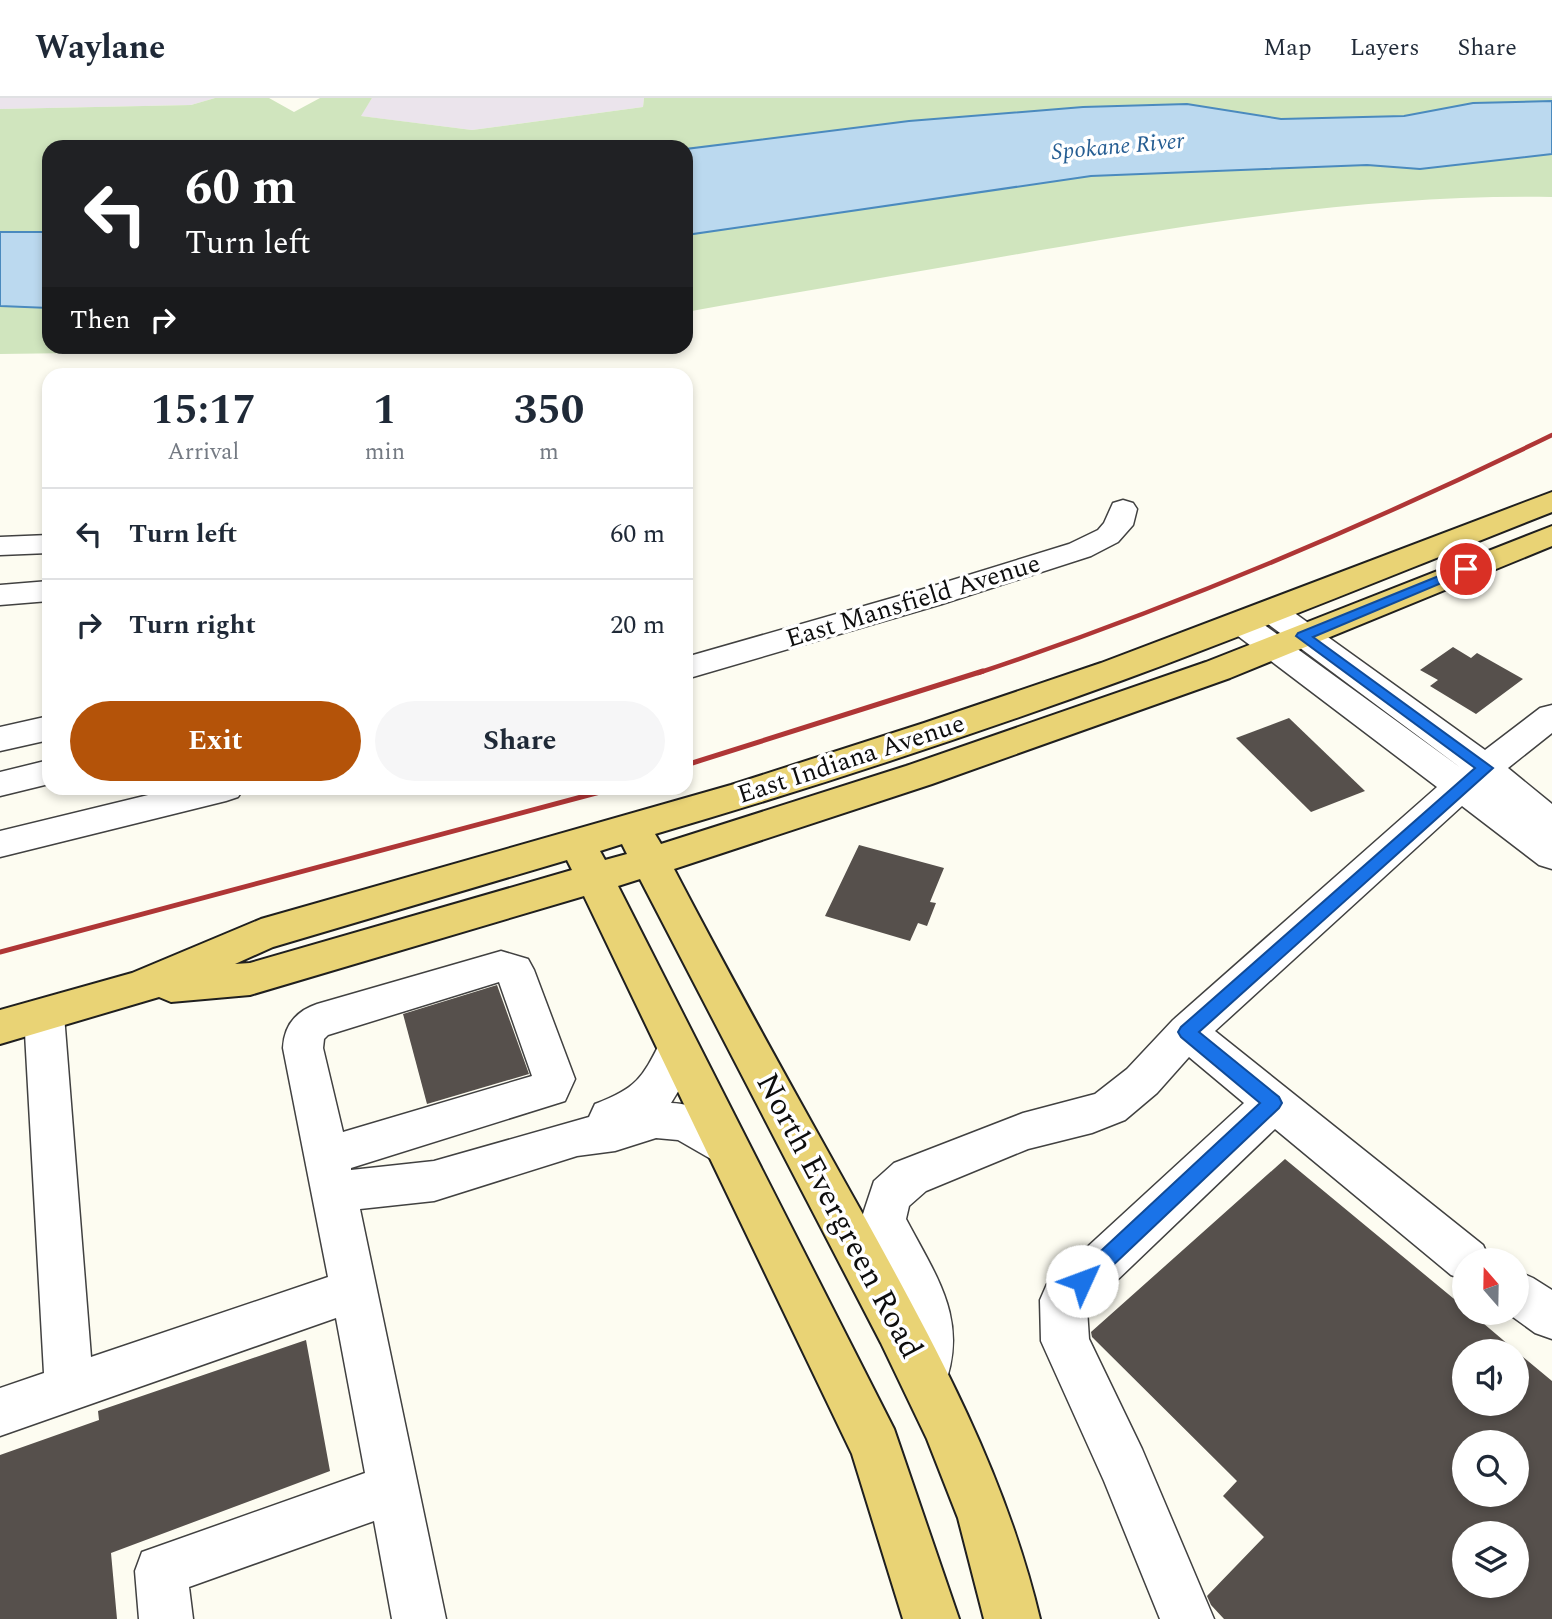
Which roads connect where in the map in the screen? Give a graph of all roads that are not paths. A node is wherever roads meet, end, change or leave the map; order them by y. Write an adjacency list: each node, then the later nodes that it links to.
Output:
1 (1552, 501): 8 (main road, East Indiana Avenue)
2 (1123, 509): 10 (street, East Mansfield Avenue)
3 (1552, 535): 9 (main road, East Indiana Avenue)
4 (42, 544): 5 (street)
5 (0, 546)
6 (42, 592): 7 (street)
7 (0, 595)
8 (1256, 617): 9 (street); 19 (main road, East Indiana Avenue)
9 (1288, 642): 15 (street); 23 (main road, East Indiana Avenue)
10 (693, 666)
11 (1552, 716): 15 (street)
12 (42, 730): 13 (street)
13 (0, 739)
14 (42, 774): 16 (street)
15 (1472, 778): 18 (street); 21 (street); 26 (street)
16 (0, 784)
17 (198, 795): 20 (street)
18 (1552, 823)
19 (632, 827): 22 (main road, East Indiana Avenue); 23 (main road, North Evergreen Road)
20 (0, 844)
21 (1552, 855)
22 (587, 861): 23 (main road, East Indiana Avenue); 24 (main road, East Indiana Avenue); 27 (main road)
23 (650, 862): 36 (main road, North Evergreen Road)
24 (44, 1015): 25 (main road, East Indiana Avenue); 37 (street)
25 (0, 1027)
26 (1187, 1032): 28 (street); 36 (street)
27 (678, 1046): 29 (street); 30 (main road)
28 (1273, 1103): 32 (street); 44 (street)
29 (577, 1137): 30 (street); 31 (street)
30 (726, 1146): 42 (main road)
31 (330, 1174): 31 (street); 33 (street)
32 (1452, 1248)
33 (354, 1293): 37 (street); 39 (street)
34 (1530, 1302): 35 (street)
35 (1552, 1317)
36 (925, 1376): 43 (main road, North Evergreen Road)
37 (69, 1388): 38 (street)
38 (0, 1412)
39 (393, 1489): 40 (street); 41 (street)
40 (166, 1619)
41 (419, 1619)
42 (931, 1619)
43 (1012, 1619)
44 (1187, 1619)

